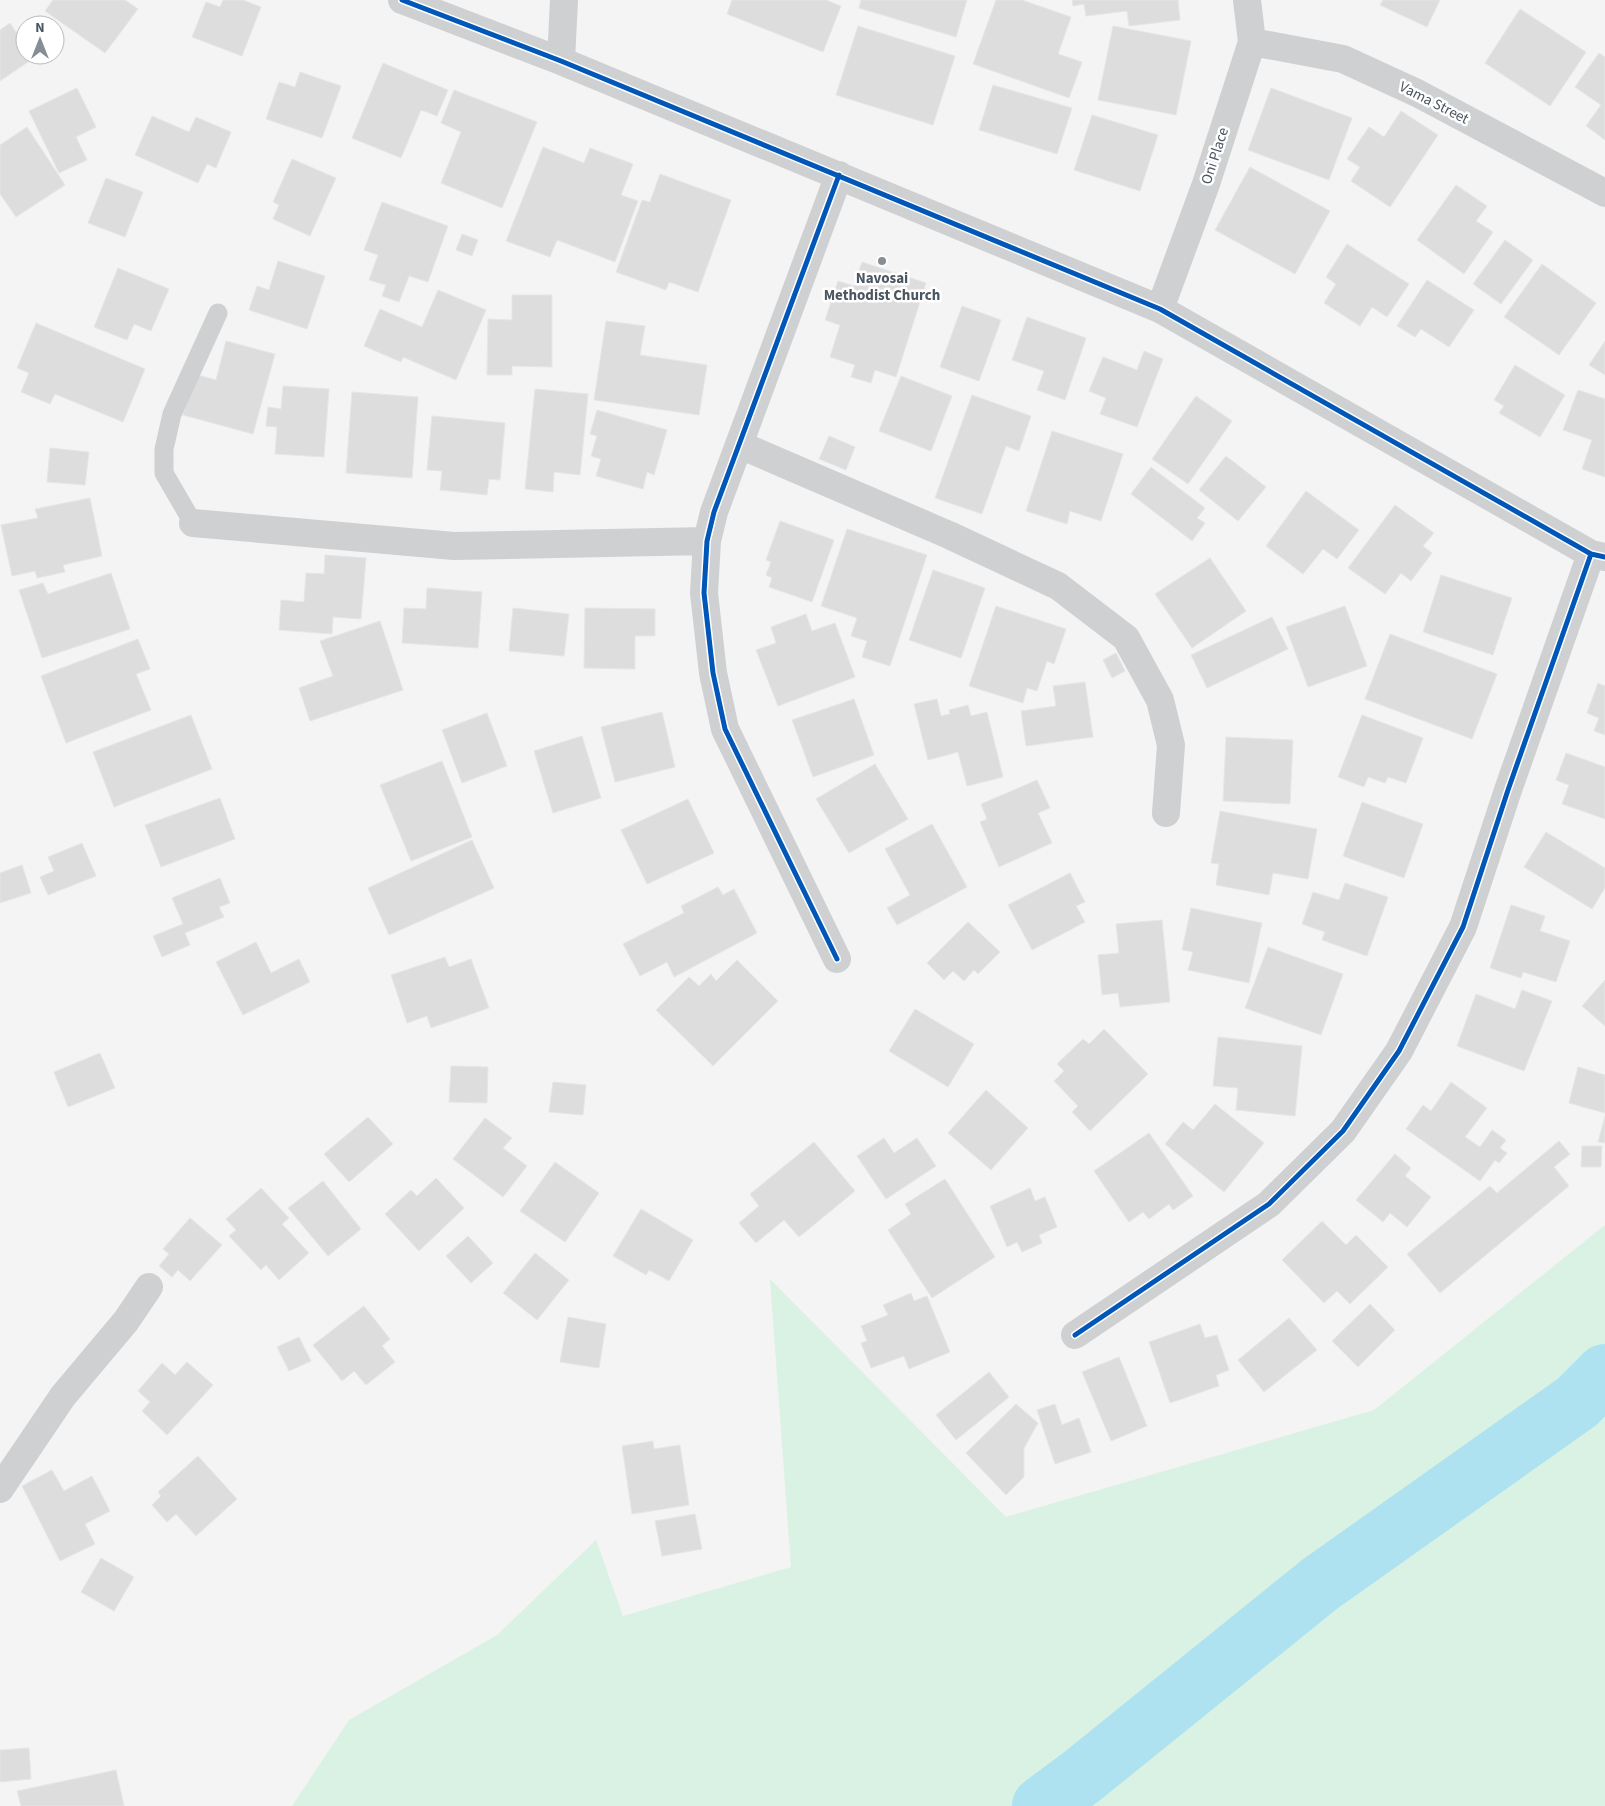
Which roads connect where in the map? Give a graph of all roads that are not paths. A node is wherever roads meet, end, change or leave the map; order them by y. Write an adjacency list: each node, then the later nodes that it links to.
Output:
1 (402, 0): 5 (street)
2 (564, 0): 5 (street)
3 (1247, 0): 4 (street, Oni Place)
4 (1252, 42): 7 (street, Vama Street); 8 (street, Oni Place)
5 (561, 61): 6 (street)
6 (839, 175): 8 (street); 10 (street)
7 (1605, 192)
8 (1160, 308): 13 (street)
9 (218, 313): 11 (lane)
10 (740, 445): 12 (street); 14 (street)
11 (193, 523): 12 (street)
12 (707, 541): 15 (street)
13 (1598, 555): 17 (street)
14 (1166, 813)
15 (837, 959)
16 (149, 1287): 18 (street)
17 (1075, 1334)
18 (0, 1489)

